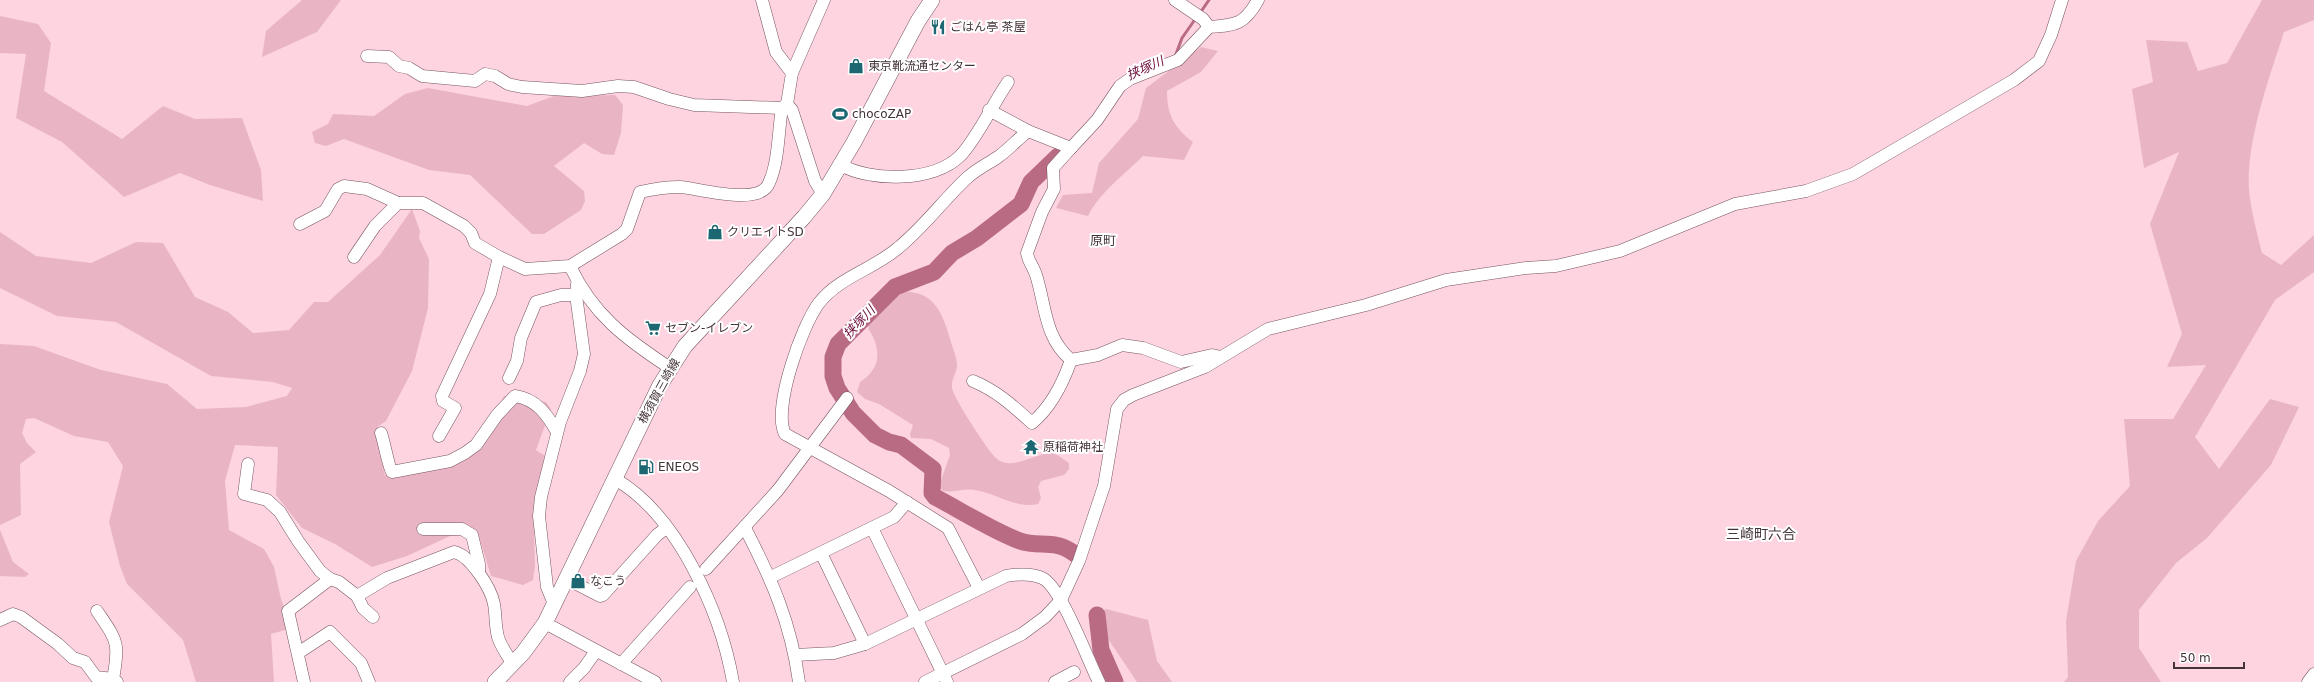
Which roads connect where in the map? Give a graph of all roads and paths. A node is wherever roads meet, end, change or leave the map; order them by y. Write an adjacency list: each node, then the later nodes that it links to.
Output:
1 (762, 0): 9 (street)
2 (824, 0): 9 (street)
3 (1175, 0): 7 (street)
4 (1258, 0): 7 (street)
5 (2062, 0): 23 (street)
6 (926, 3): 15 (main road, 横須賀三崎線)
7 (1210, 27): 14 (street)
8 (367, 56): 11 (street)
9 (792, 73): 11 (street)
10 (1008, 82): 12 (street)
11 (784, 106): 16 (street); 21 (street)
12 (989, 110): 13 (street); 15 (street)
13 (1028, 131): 14 (street); 32 (street)
14 (1071, 148): 24 (street)
15 (840, 165): 16 (main road, 横須賀三崎線)
16 (823, 194): 25 (main road, 横須賀三崎線)
17 (398, 203): 18 (street); 19 (street); 20 (street)
18 (300, 224)
19 (354, 257)
20 (499, 257): 21 (street); 31 (street)
21 (570, 266): 22 (street)
22 (577, 289): 25 (street); 26 (street); 29 (street)
23 (1222, 357): 24 (street); 49 (street)
24 (1071, 360): 27 (street)
25 (670, 368): 34 (main road, 横須賀三崎線)
26 (509, 378)
27 (974, 381)
28 (845, 401): 32 (street)
29 (557, 432): 30 (street); 50 (street)
30 (381, 434)
31 (439, 436)
32 (809, 449): 35 (street); 37 (street)
33 (248, 464): 44 (street)
34 (615, 479): 36 (street); 45 (main road, 横須賀三崎線)
35 (907, 502): 38 (street); 47 (street)
36 (666, 528): 45 (street); 72 (street)
37 (745, 528): 41 (street); 43 (street)
38 (872, 528): 40 (street); 54 (street)
39 (423, 529): 42 (street)
40 (821, 553): 43 (street); 56 (street)
41 (706, 569)
42 (479, 574): 48 (street); 60 (street)
43 (771, 577): 59 (street)
44 (330, 579): 48 (street); 58 (street)
45 (567, 579): 50 (main road, 横須賀三崎線)
46 (690, 587): 61 (street)
47 (980, 588): 49 (street); 54 (street)
48 (357, 596): 52 (street)
49 (1061, 600): 64 (street); 76 (street)
50 (554, 604): 55 (main road, 横須賀三崎線)
51 (97, 611): 66 (street)
52 (373, 617)
53 (0, 620): 65 (street)
54 (917, 620): 56 (street); 64 (street)
55 (545, 623): 57 (street); 60 (main road, 横須賀三崎線)
56 (865, 644): 59 (street)
57 (596, 651): 61 (street); 70 (street)
58 (298, 653): 67 (street); 68 (street)
59 (796, 655): 73 (street)
60 (513, 664): 69 (main road, 横須賀三崎線)
61 (621, 664): 71 (street)
62 (1074, 672): 75 (street)
63 (2314, 674): 77 (street)
64 (945, 678): 74 (street)
65 (94, 680): 66 (street)
66 (115, 680)
67 (304, 682)
68 (369, 682)
69 (494, 682)
70 (570, 682)
71 (655, 682)
72 (733, 682)
73 (799, 682)
74 (925, 682)
75 (1055, 682)
76 (1099, 682)
77 (2308, 682)

